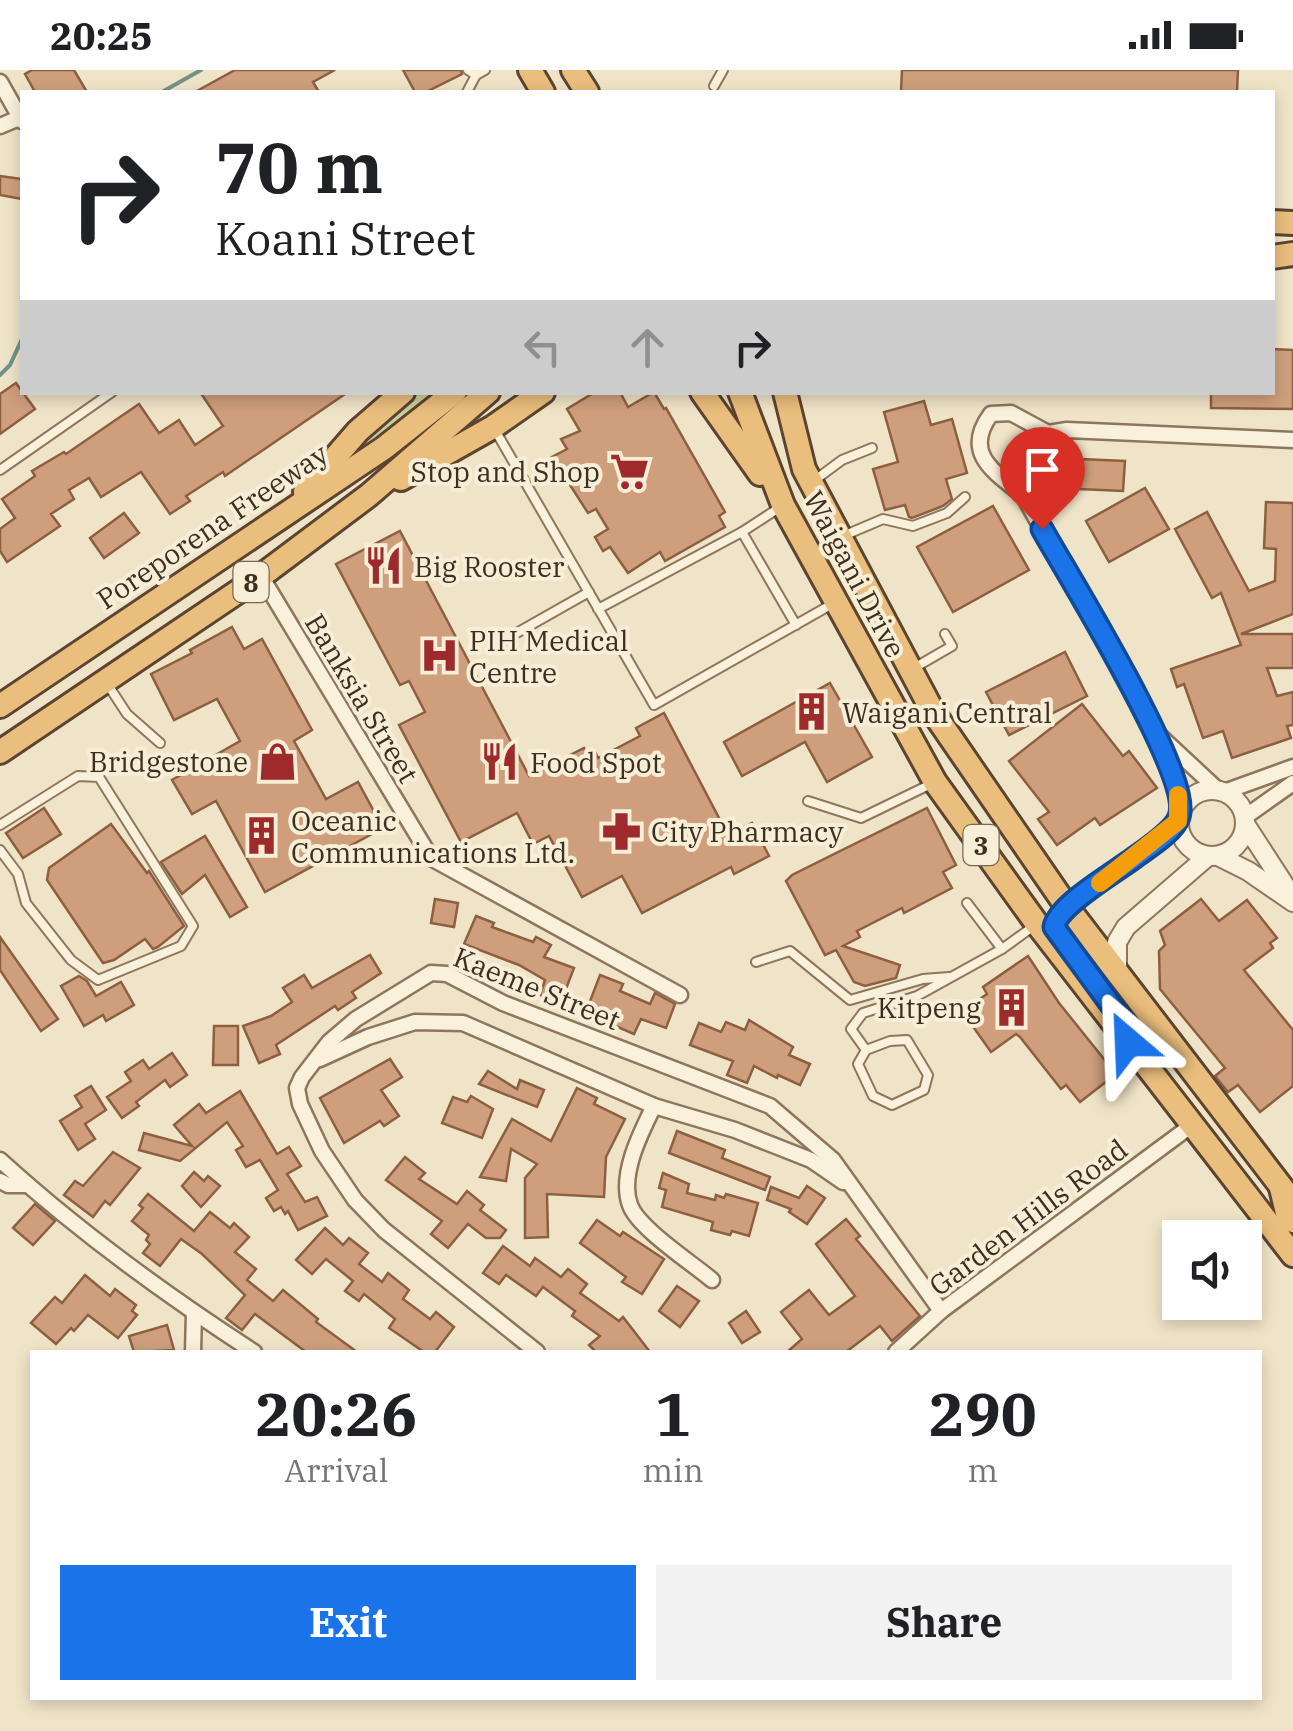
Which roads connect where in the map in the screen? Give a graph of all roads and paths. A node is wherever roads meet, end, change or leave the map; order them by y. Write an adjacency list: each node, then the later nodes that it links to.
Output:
1 (723, 70): 3 (lane)
2 (0, 82): 4 (street)
3 (714, 86)
4 (20, 118)
5 (108, 395): 17 (lane)
6 (400, 395): 23 (highway)
7 (451, 395): 23 (highway, Poreporena Freeway / 8)
8 (485, 395): 20 (highway, 8)
9 (539, 395): 13 (highway)
10 (704, 395): 22 (highway)
11 (741, 395): 22 (highway, Waigani Drive / 3)
12 (785, 395): 18 (highway, Waigani Drive / 3)
13 (493, 426): 20 (highway); 27 (lane)
14 (1048, 433): 15 (street); 19 (street); 19 (street)
15 (1293, 440)
16 (872, 448): 18 (lane)
17 (0, 470)
18 (811, 482): 25 (highway, Waigani Drive / 3)
19 (1023, 495): 36 (street)
20 (369, 496): 26 (highway, 8)
21 (965, 498): 25 (lane)
22 (782, 506): 24 (lane); 28 (highway, Waigani Drive / 3)
23 (294, 507): 35 (highway, Poreporena Freeway / 8)
24 (742, 532): 29 (lane); 30 (lane)
25 (839, 538): 33 (highway, Waigani Drive / 3)
26 (260, 576): 34 (highway, 8); 57 (street, Banksia Street)
27 (589, 592): 29 (lane); 32 (lane)
28 (834, 602): 30 (lane); 40 (highway, Waigani Drive / 3)
29 (598, 610): 30 (lane)
30 (796, 625)
31 (945, 634): 33 (lane)
32 (497, 644)
33 (910, 670): 51 (highway, Waigani Drive / 3)
34 (106, 681): 37 (lane); 38 (highway, 8)
35 (0, 706)
36 (1156, 732): 42 (street); 44 (street)
37 (160, 743)
38 (0, 752)
39 (1293, 766): 42 (street)
40 (936, 782): 43 (lane); 52 (highway, Waigani Drive / 3)
41 (1293, 783): 45 (street)
42 (1221, 792): 44 (street); 45 (street)
43 (808, 801)
44 (1179, 816): 48 (street); 51 (street)
45 (1245, 820): 48 (street); 49 (street)
46 (0, 825): 47 (lane)
47 (0, 850)
48 (1212, 856): 49 (street); 55 (street)
49 (1293, 900)
50 (967, 903): 53 (lane)
51 (1067, 907): 55 (highway, Waigani Drive / 3); 58 (highway)
52 (1037, 924): 53 (lane); 58 (highway, Waigani Drive / 3)
53 (1002, 949): 56 (lane)
54 (756, 962): 56 (lane)
55 (1117, 973): 67 (highway, Waigani Drive / 3)
56 (954, 977): 59 (lane)
57 (680, 995)
58 (1128, 1042): 62 (highway, Waigani Drive / 3)
59 (866, 1050): 59 (lane)
60 (315, 1062): 61 (street); 66 (street, Kaeme Street); 75 (street, Kaeme Street)
61 (654, 1106): 66 (street); 70 (street)
62 (1192, 1124): 69 (highway, Waigani Drive / 3); 71 (street, Garden Hills Road)
63 (0, 1160): 65 (street)
64 (0, 1181): 65 (street)
65 (28, 1186): 72 (street)
66 (849, 1187): 71 (street, Kaeme Street)
67 (1287, 1193): 68 (highway, Waigani Drive)
68 (1293, 1222)
69 (1293, 1255)
70 (712, 1280)
71 (941, 1311): 76 (street, Garden Hills Road)
72 (194, 1314): 73 (street); 74 (street)
73 (192, 1350)
74 (251, 1350)
75 (535, 1350)
76 (898, 1350)

